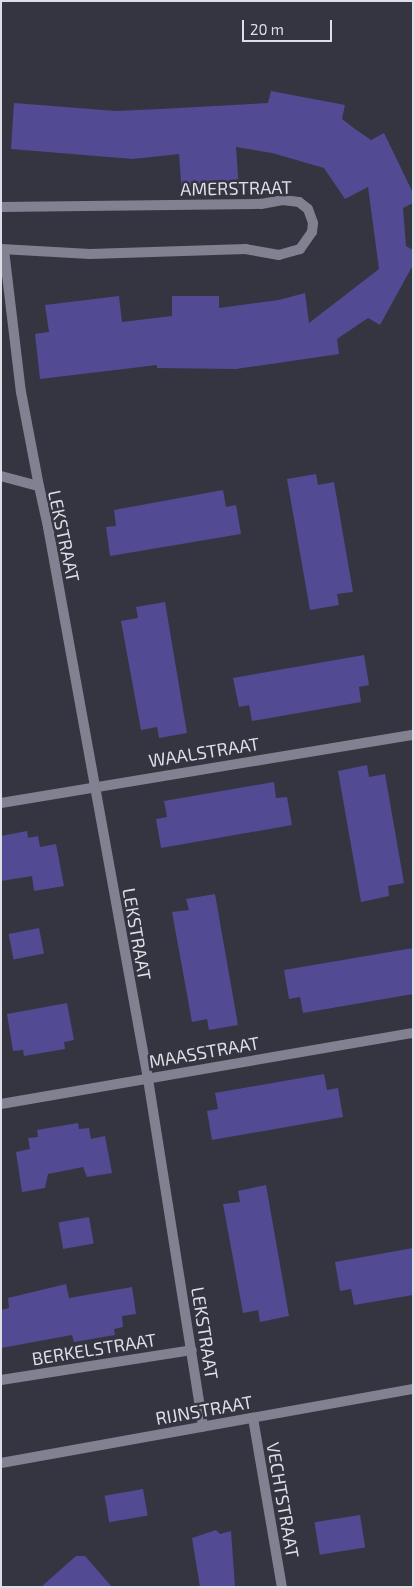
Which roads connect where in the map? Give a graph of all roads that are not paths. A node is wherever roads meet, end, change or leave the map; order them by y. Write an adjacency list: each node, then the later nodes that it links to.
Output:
1 (1, 208): 2 (street, AMERSTRAAT)
2 (3, 249): 4 (street, AMERSTRAAT)
3 (1, 476): 4 (street, LEKSTRAAT)
4 (38, 486): 6 (street, LEKSTRAAT)
5 (412, 738): 6 (street, WAALSTRAAT)
6 (94, 787): 7 (street, WAALSTRAAT); 9 (street, LEKSTRAAT)
7 (1, 803)
8 (413, 1033): 9 (street, MAASSTRAAT)
9 (148, 1080): 10 (street, MAASSTRAAT); 11 (street, LEKSTRAAT)
10 (1, 1104)
11 (192, 1350): 12 (street, BERKELSTRAAT); 15 (street, LEKSTRAAT)
12 (1, 1380)
13 (413, 1389): 14 (street, RIJNSTRAAT)
14 (253, 1418): 15 (street, RIJNSTRAAT); 17 (street, VECHTSTRAAT)
15 (203, 1427): 16 (street, RIJNSTRAAT)
16 (1, 1463)
17 (282, 1587)

